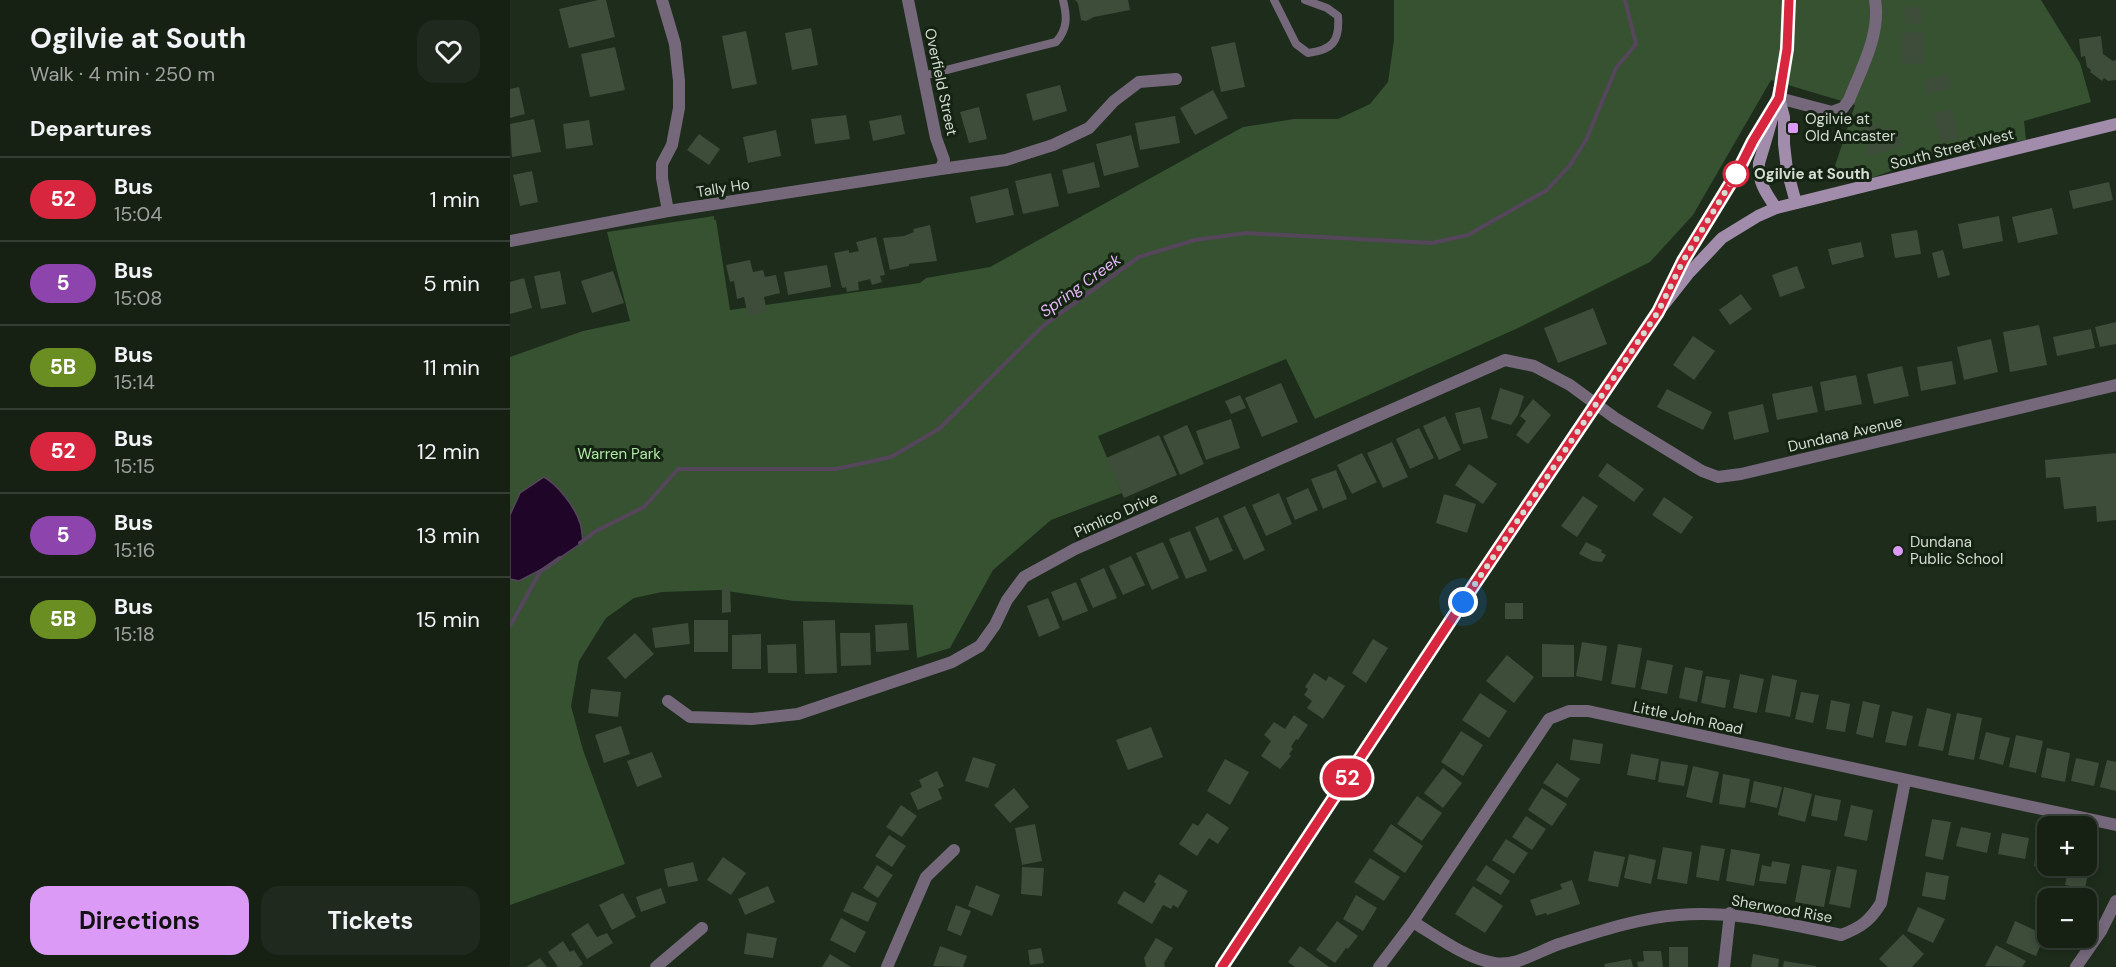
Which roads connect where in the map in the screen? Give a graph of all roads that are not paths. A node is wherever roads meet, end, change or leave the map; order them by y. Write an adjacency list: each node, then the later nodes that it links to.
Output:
1 (662, 0): 15 (street)
2 (908, 0): 8 (street, Overfield Street)
3 (1064, 0): 8 (lane)
4 (1274, 0): 5 (lane)
5 (1305, 0)
6 (1789, 0): 10 (street)
7 (1875, 0): 10 (street)
8 (923, 76): 12 (street, Overfield Street)
9 (1176, 79): 12 (street, Tally Ho)
10 (1779, 98): 13 (street); 14 (street); 17 (street)
11 (2116, 124): 13 (street, South Street West)
12 (941, 169): 15 (street, Tally Ho)
13 (1796, 203): 14 (street, South Street West)
14 (1776, 208): 17 (street, South Street West)
15 (668, 211): 16 (street, Tally Ho)
16 (510, 241)
17 (1658, 312): 19 (street)
18 (2116, 385): 19 (street, Dundana Avenue)
19 (1596, 404): 20 (street, Pimlico Drive); 28 (street)
20 (668, 701)
21 (1905, 781): 22 (street, Little John Road); 25 (street, Sherwood Rise); 26 (street, Little John Road)
22 (2116, 825)
23 (954, 850): 30 (street)
24 (2116, 901): 33 (street)
25 (1730, 914): 26 (street, Sherwood Rise); 32 (street)
26 (1413, 922): 31 (street, Little John Road)
27 (702, 928): 29 (street)
28 (1228, 965)
29 (656, 967)
30 (887, 967)
31 (1379, 967)
32 (1724, 967)
33 (2076, 967)

